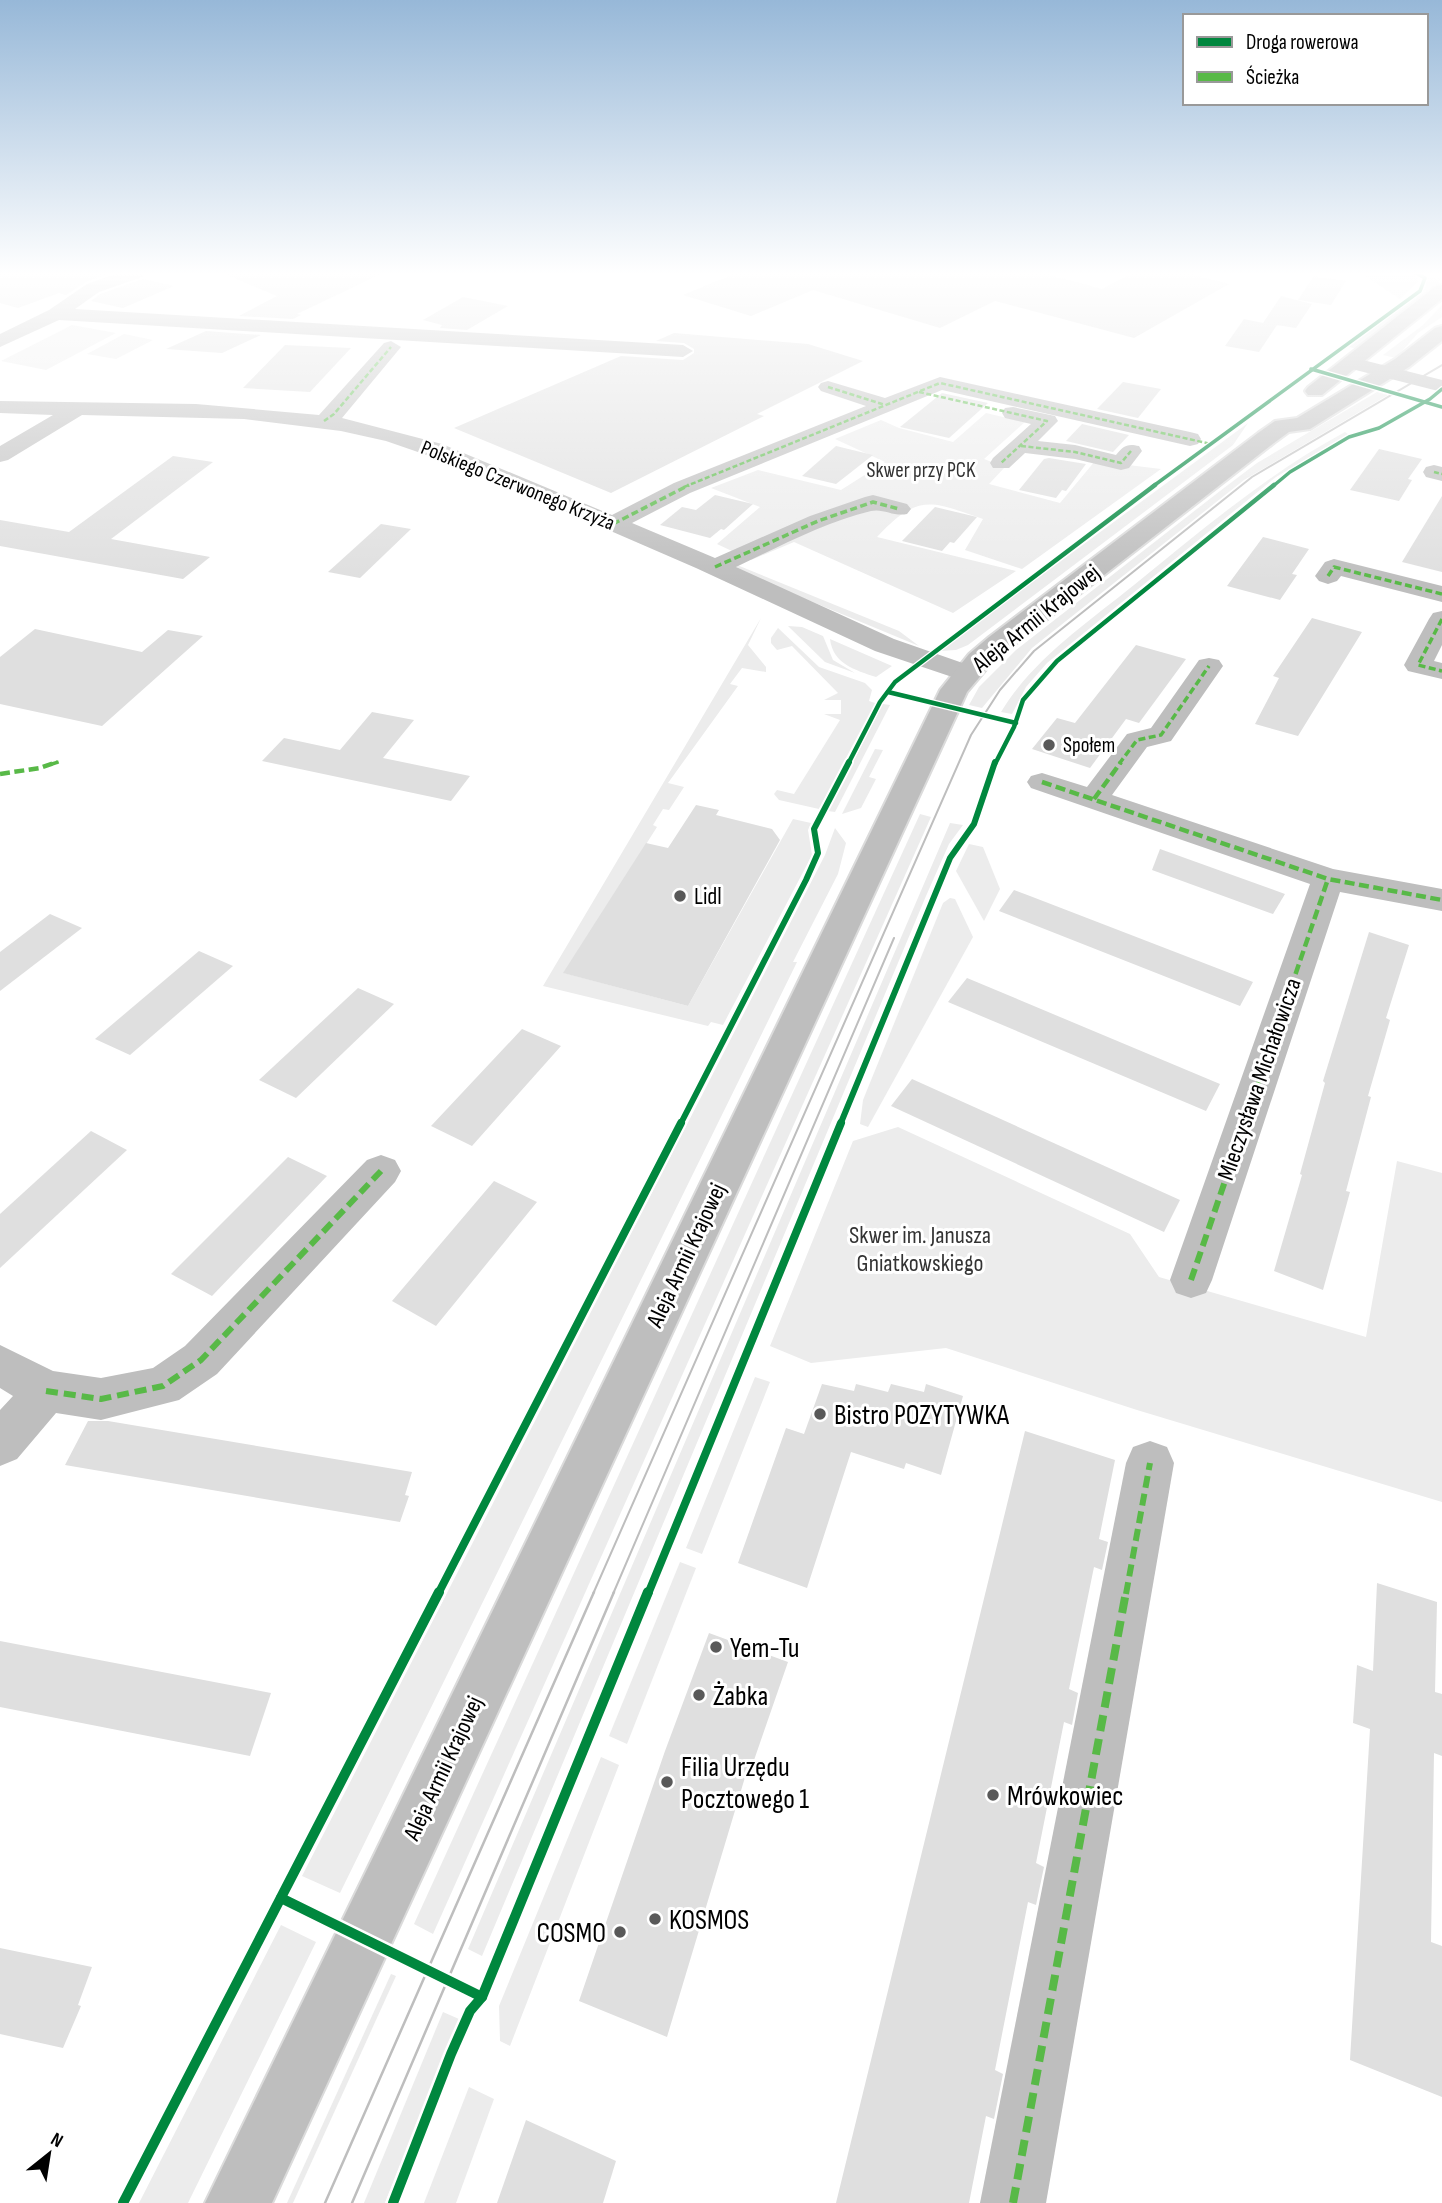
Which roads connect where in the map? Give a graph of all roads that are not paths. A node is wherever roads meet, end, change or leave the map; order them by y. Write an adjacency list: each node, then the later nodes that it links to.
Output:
1 (366, 376): 11 (street)
2 (1335, 376): 12 (street, Aleja Armii Krajowej)
3 (1381, 376): 12 (street, Aleja Armii Krajowej)
4 (1402, 376): 5 (street)
5 (1442, 386)
6 (828, 387): 8 (street)
7 (919, 392): 8 (street); 13 (street); 14 (street)
8 (885, 405): 19 (street)
9 (0, 407): 10 (street, Polskiego Czerwonego Krzyża)
10 (79, 408): 11 (street, Polskiego Czerwonego Krzyża); 16 (street)
11 (324, 421): 19 (street, Polskiego Czerwonego Krzyża)
12 (1283, 426): 26 (street, Aleja Armii Krajowej)
13 (1190, 439)
14 (1021, 446): 15 (street); 17 (street)
15 (1130, 451)
16 (0, 455)
17 (1001, 463)
18 (899, 509): 20 (street)
19 (612, 524): 20 (street, Polskiego Czerwonego Krzyża)
20 (715, 568): 26 (street, Polskiego Czerwonego Krzyża)
21 (1328, 576): 22 (street)
22 (1442, 594)
23 (1442, 619): 25 (street)
24 (1209, 666): 28 (street)
25 (1442, 671)
26 (967, 674): 37 (street, Aleja Armii Krajowej)
27 (1042, 782): 28 (street)
28 (1094, 799): 29 (street)
29 (1328, 878): 30 (street); 32 (street, Mieczysława Michałowicza)
30 (1442, 900)
31 (381, 1171): 34 (street)
32 (1191, 1280)
33 (0, 1365): 34 (street)
34 (46, 1391): 35 (street)
35 (0, 1444)
36 (1150, 1462): 38 (street)
37 (238, 2203)
38 (1013, 2203)

